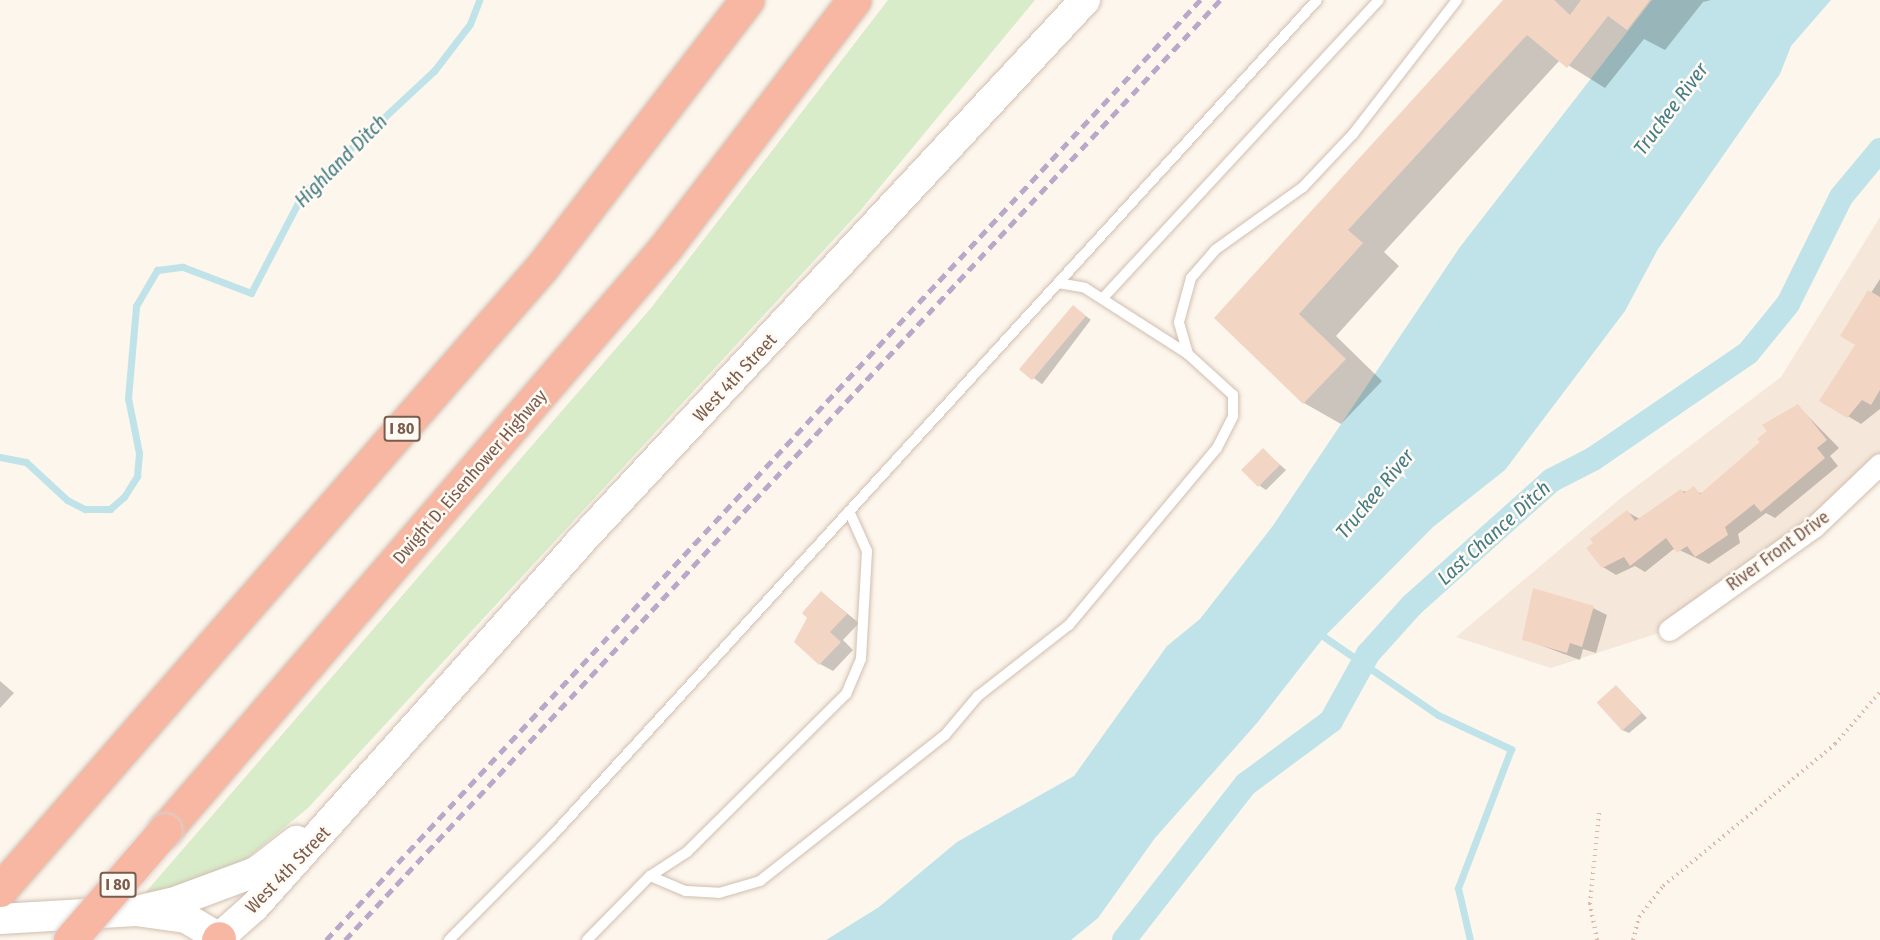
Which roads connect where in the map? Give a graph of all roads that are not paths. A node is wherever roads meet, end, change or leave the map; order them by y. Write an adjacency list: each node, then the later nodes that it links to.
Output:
1 (747, 0): 15 (highway, I 80)
2 (854, 0): 20 (highway, Dwight D. Eisenhower Highway / I 80, bridge)
3 (1085, 0): 13 (main road, West 4th Street)
4 (1317, 0): 7 (lane)
5 (1379, 0): 8 (lane)
6 (1457, 0): 9 (lane)
7 (1058, 283): 8 (lane); 11 (lane)
8 (1103, 298): 9 (lane)
9 (1188, 354): 14 (lane)
10 (1880, 465): 12 (street, River Front Drive)
11 (849, 511): 14 (lane); 18 (lane)
12 (1668, 630)
13 (386, 757): 16 (main road, West 4th Street); 19 (main road, West 4th Street)
14 (650, 876): 23 (lane)
15 (0, 890)
16 (136, 911): 17 (main road, West 4th Street); 19 (main road, West 4th Street)
17 (0, 919)
18 (464, 925): 21 (lane); 22 (lane)
19 (219, 939)
20 (70, 940)
21 (449, 940)
22 (460, 940)
23 (586, 940)

